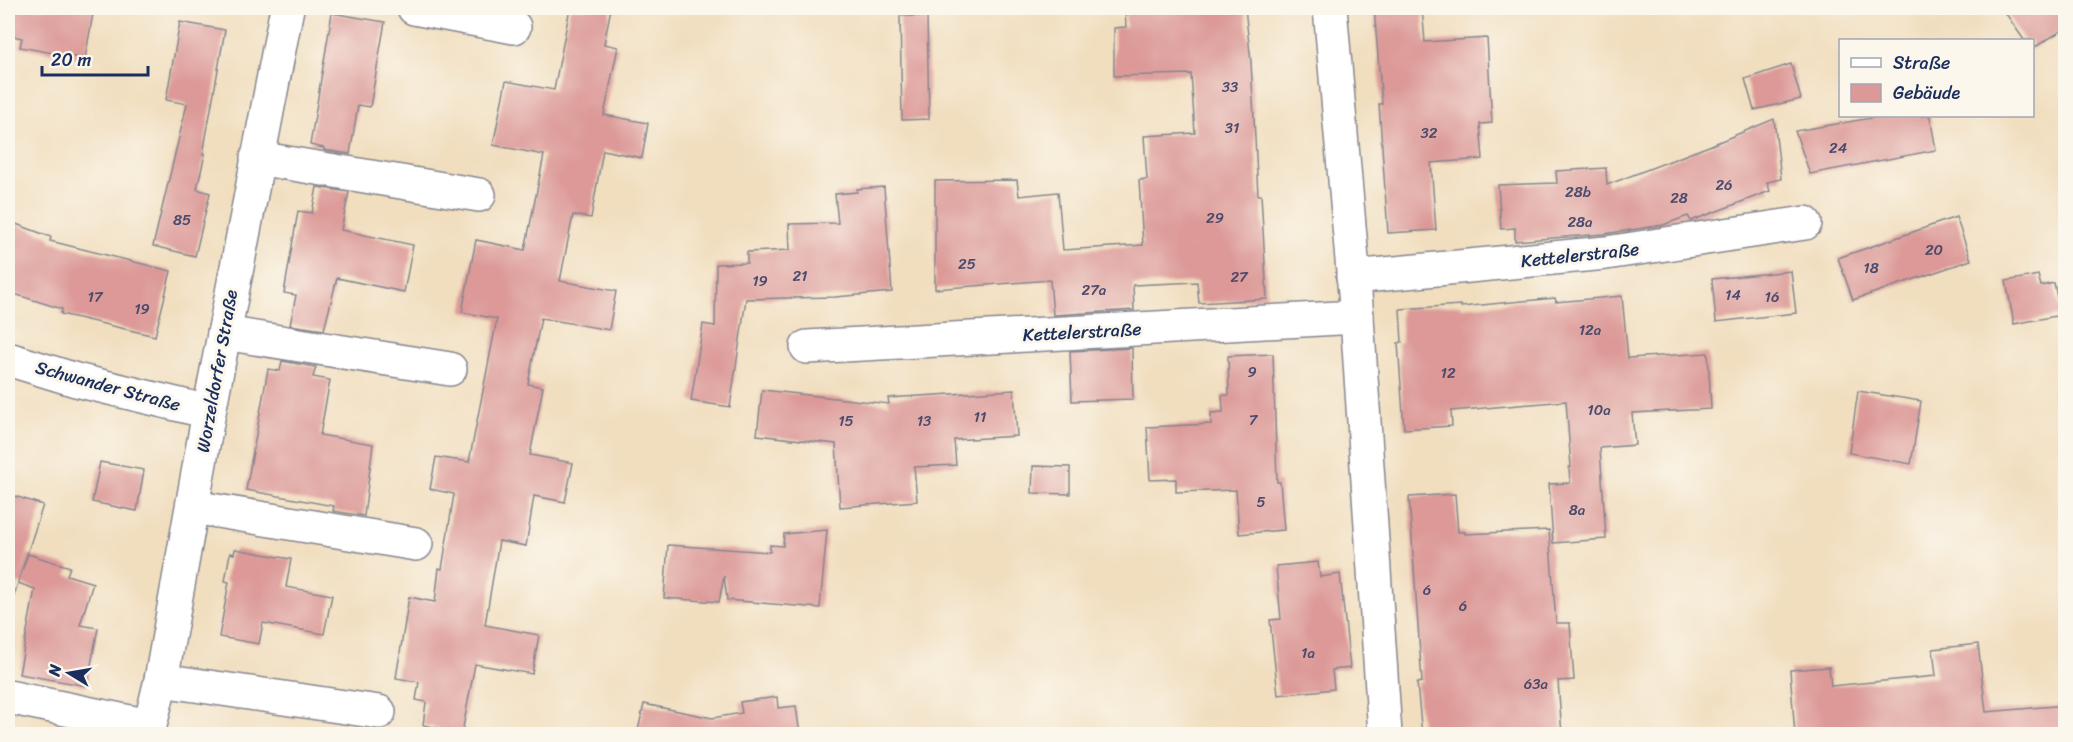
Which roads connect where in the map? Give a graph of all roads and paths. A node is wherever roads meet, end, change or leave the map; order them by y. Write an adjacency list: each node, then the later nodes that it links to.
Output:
1 (287, 8): 5 (street, Worzeldorfer Straße)
2 (414, 8): 4 (street)
3 (1330, 8): 8 (street)
4 (514, 27)
5 (257, 158): 6 (street); 10 (street, Worzeldorfer Straße)
6 (479, 195)
7 (1805, 223): 8 (street, Kettelerstraße)
8 (1353, 278): 9 (street)
9 (1357, 317): 11 (street, Kettelerstraße); 21 (street)
10 (224, 333): 13 (street); 14 (street, Worzeldorfer Straße)
11 (807, 347)
12 (8, 359): 14 (street, Schwander Straße)
13 (450, 369)
14 (209, 412): 15 (street, Worzeldorfer Straße)
15 (193, 507): 16 (street); 17 (street, Worzeldorfer Straße)
16 (416, 544)
17 (161, 680): 19 (street); 20 (street, Worzeldorfer Straße)
18 (8, 697): 20 (street)
19 (379, 712)
20 (149, 730)
21 (1384, 735)

